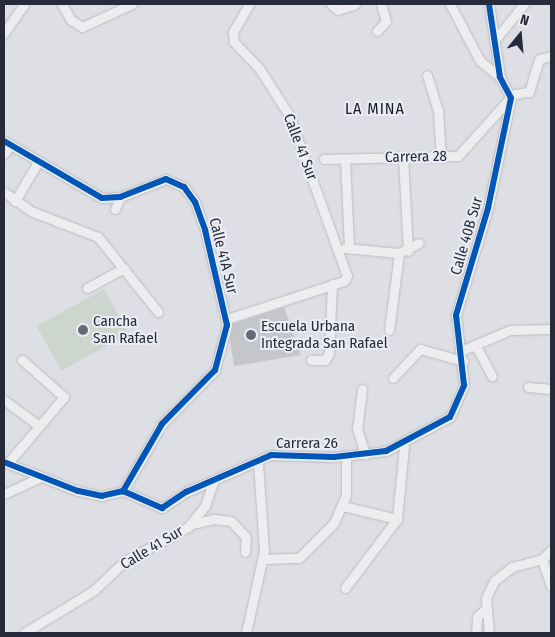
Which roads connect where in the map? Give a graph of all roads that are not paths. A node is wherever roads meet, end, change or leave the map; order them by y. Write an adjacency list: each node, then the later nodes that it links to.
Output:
1 (24, 4): 12 (street)
2 (62, 4): 3 (street)
3 (132, 4)
4 (249, 4): 30 (street, Calle 41 Sur)
5 (355, 4): 10 (street)
6 (381, 4): 11 (street)
7 (450, 4): 16 (street)
8 (488, 4): 13 (street)
9 (524, 4): 13 (street)
10 (333, 6)
11 (377, 31)
12 (4, 33)
13 (494, 41): 16 (street)
14 (551, 56): 17 (street)
15 (427, 75): 21 (street)
16 (500, 77): 17 (street)
17 (510, 96): 21 (street, Carrera 28); 41 (street, Calle 40B Sur)
18 (7, 143): 19 (street); 24 (street, Calle 41A Sur)
19 (4, 154)
20 (403, 158): 21 (street, Carrera 28); 23 (street, Carrera 28); 32 (street)
21 (441, 158)
22 (324, 159): 23 (street, Carrera 28)
23 (344, 159): 31 (street)
24 (38, 162): 26 (street, Calle 41A Sur); 27 (street)
25 (4, 192): 27 (street)
26 (120, 197): 28 (street); 37 (street, Calle 41A Sur)
27 (15, 200): 33 (street)
28 (115, 209)
29 (419, 243): 32 (street)
30 (340, 248): 31 (street); 34 (street, Calle 41 Sur)
31 (350, 248): 32 (street)
32 (404, 252): 39 (street)
33 (124, 268): 35 (street); 36 (street)
34 (332, 284): 37 (street); 43 (street)
35 (87, 288)
36 (158, 312)
37 (226, 319): 60 (street, Calle 41A Sur)
38 (551, 329): 40 (street)
39 (389, 330)
40 (477, 348): 41 (street); 45 (street)
41 (461, 351): 44 (street, Calle 40B Sur)
42 (22, 360): 52 (street)
43 (311, 360)
44 (463, 361): 46 (street); 51 (street, Calle 40B Sur)
45 (492, 376)
46 (393, 378)
47 (528, 387): 49 (street)
48 (362, 389): 54 (street)
49 (551, 390)
50 (4, 400): 52 (street)
51 (460, 402): 53 (street, Carrera 26)
52 (39, 426): 57 (street)
53 (404, 446): 54 (street, Carrera 26); 63 (street)
54 (365, 455): 55 (street, Carrera 26)
55 (346, 456): 56 (street, Carrera 26); 62 (street)
56 (258, 462): 59 (street, Carrera 26); 68 (street)
57 (6, 463): 58 (street)
58 (41, 477): 60 (street); 61 (street)
59 (214, 483): 60 (street, Carrera 26); 64 (street, Calle 41 Sur)
60 (123, 491)
61 (4, 494)
62 (343, 506): 63 (street); 68 (street)
63 (397, 519): 70 (street)
64 (188, 526): 66 (street); 72 (street, Calle 41 Sur)
65 (551, 550): 67 (street)
66 (245, 552)
67 (542, 559): 69 (street); 71 (street)
68 (263, 560): 74 (street)
69 (551, 586)
70 (345, 588)
71 (486, 608): 75 (street); 76 (street)
72 (28, 631): 73 (street)
73 (42, 633)
74 (246, 633)
75 (476, 633)
76 (489, 633)

